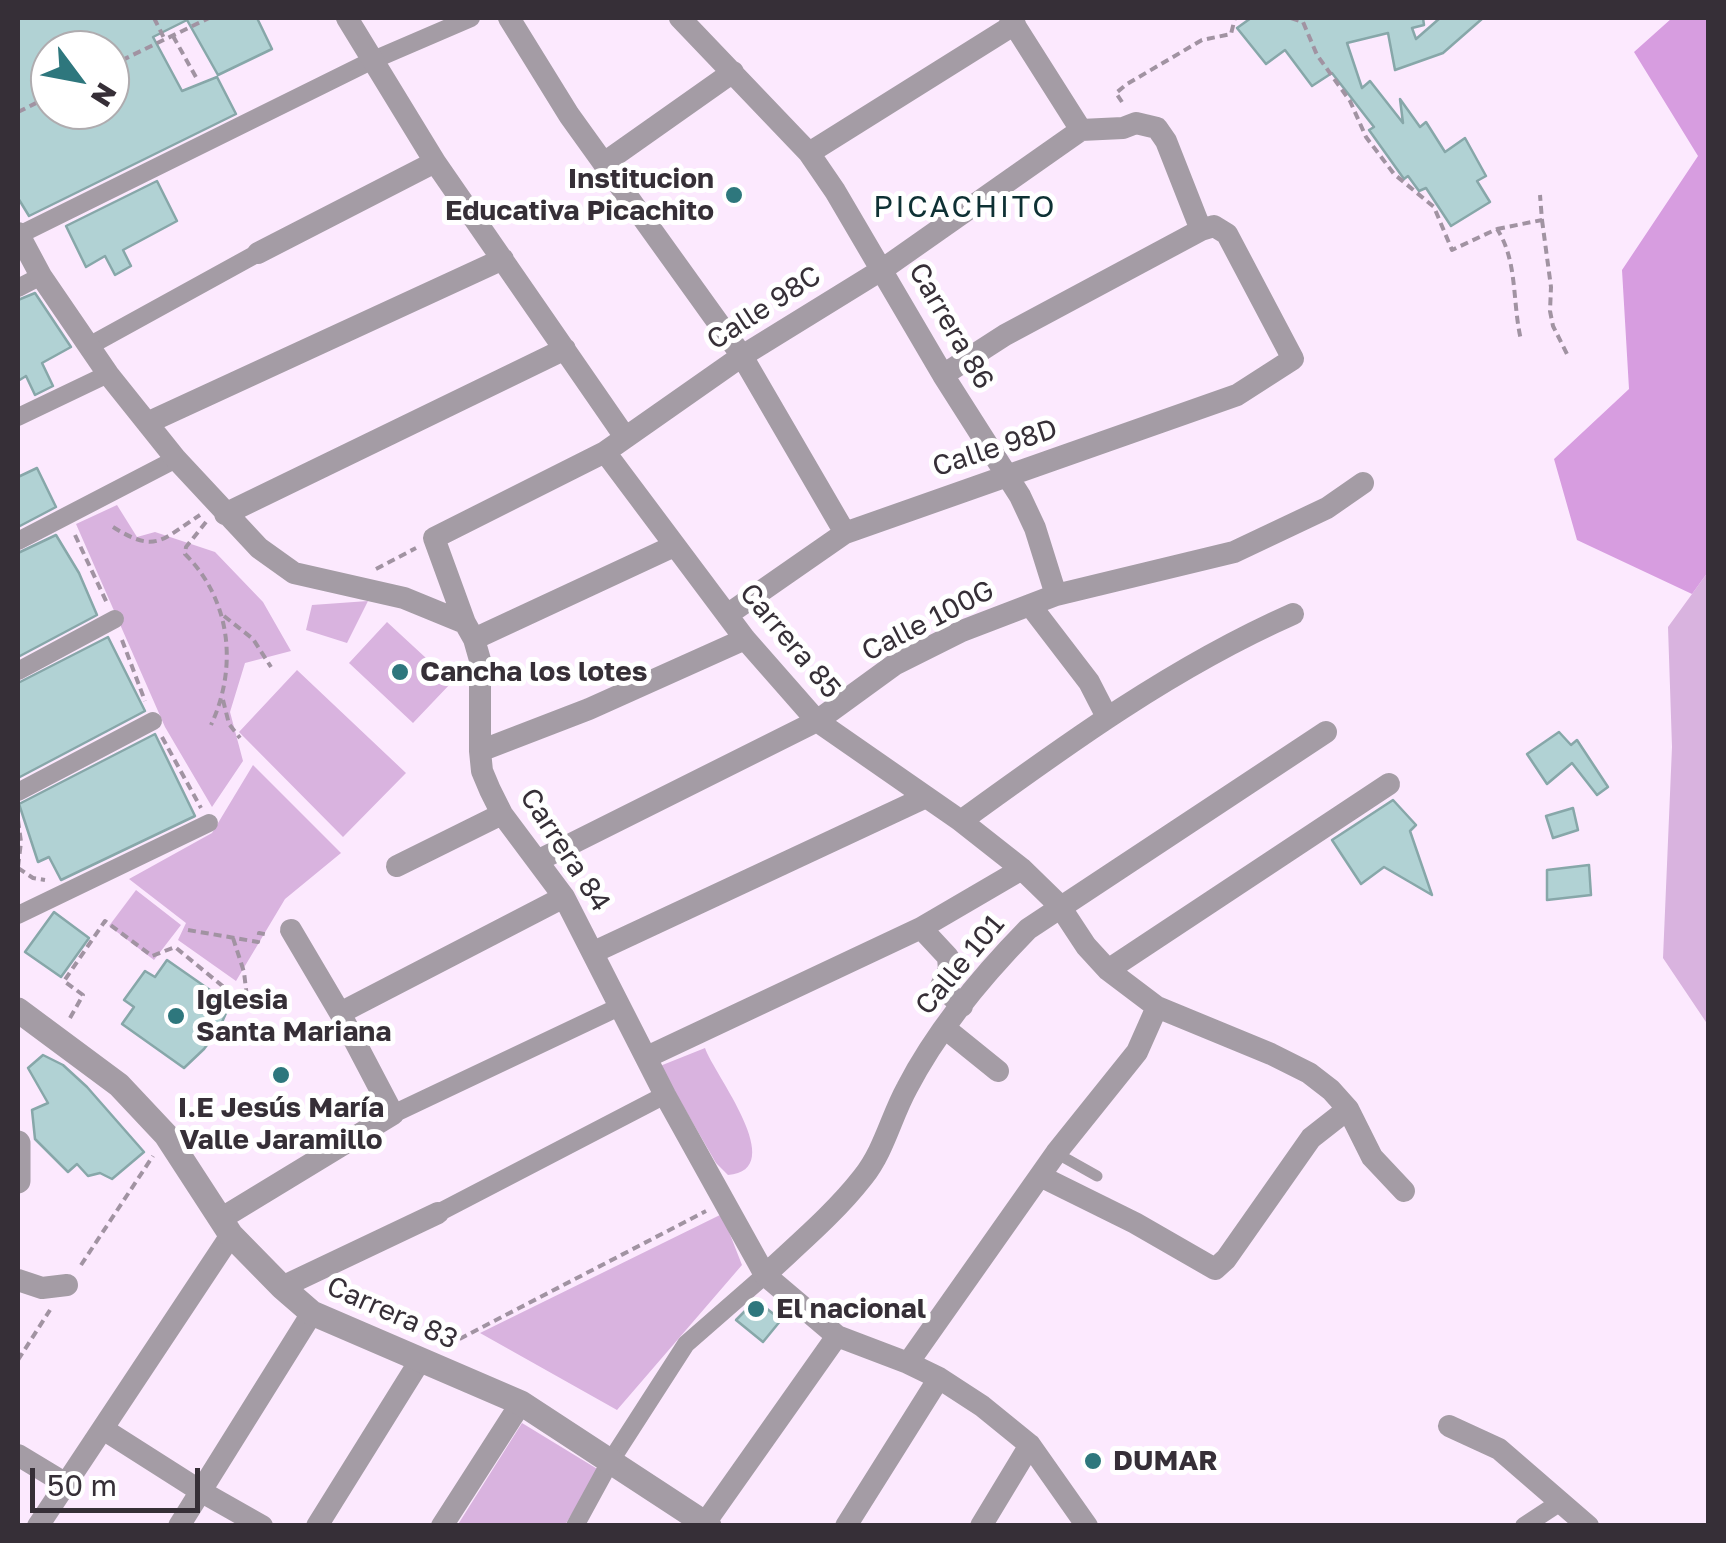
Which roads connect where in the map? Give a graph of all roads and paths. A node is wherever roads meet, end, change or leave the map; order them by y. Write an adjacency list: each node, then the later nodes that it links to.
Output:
1 (154, 18): 11 (path)
2 (209, 18): 10 (path)
3 (347, 18): 13 (street)
4 (471, 18): 13 (street)
5 (509, 18): 20 (street)
6 (680, 18): 14 (street, Carrera 86)
7 (1235, 18): 16 (path)
8 (1290, 18): 23 (path)
9 (1013, 21): 17 (street); 18 (street)
10 (173, 36): 11 (path); 15 (path)
11 (165, 40): 12 (path)
12 (130, 57)
13 (371, 61): 19 (street); 25 (street)
14 (733, 72): 18 (street, Carrera 86); 20 (street)
15 (197, 78)
16 (1122, 128): 17 (street); 24 (street)
17 (1081, 130): 28 (street, Calle 98C)
18 (809, 153): 28 (street, Carrera 86)
19 (434, 162): 26 (street); 27 (street)
20 (604, 163): 34 (street)
21 (1540, 196): 22 (path)
22 (1542, 220): 23 (path); 35 (path)
23 (1497, 228): 31 (path)
24 (1201, 230): 37 (street); 43 (street, Calle 98D)
25 (18, 234): 29 (street)
26 (258, 253): 32 (street)
27 (503, 259): 33 (street); 39 (street)
28 (883, 269): 34 (street, Calle 98C); 37 (street, Carrera 86)
29 (40, 276): 30 (street); 32 (street)
30 (18, 288)
31 (1521, 340)
32 (89, 346): 36 (street)
33 (565, 348): 40 (street); 45 (street)
34 (742, 356): 40 (street, Calle 98C); 48 (street)
35 (1568, 356)
36 (108, 374): 38 (street); 39 (street)
37 (943, 375): 43 (street, Carrera 86)
38 (18, 416)
39 (147, 423): 42 (street)
40 (625, 437): 41 (street, Calle 98C)
41 (605, 452): 49 (street, Calle 98C); 51 (street, Carrera 85)
42 (176, 459): 45 (street); 46 (street)
43 (1007, 476): 48 (street, Calle 98D); 53 (street, Carrera 86)
44 (1362, 483): 53 (street, Calle 100G)
45 (220, 508): 47 (path); 52 (street); 57 (path)
46 (66, 518): 50 (street); 58 (path)
47 (114, 527)
48 (845, 534): 56 (street, Calle 98D)
49 (434, 538): 52 (path); 59 (street, Carrera 84)
50 (18, 542)
51 (674, 546): 56 (street, Carrera 85); 59 (street)
52 (344, 586): 59 (street)
53 (1056, 595): 54 (street, Calle 100G)
54 (1030, 605): 64 (street); 66 (street, Calle 100G)
55 (1293, 614): 64 (street)
56 (727, 615): 60 (street, Carrera 85)
57 (224, 616): 61 (path); 63 (path)
58 (115, 619): 62 (street); 65 (path)
59 (469, 631): 70 (street, Carrera 84)
60 (745, 639): 66 (street, Carrera 85); 70 (street)
61 (271, 667)
62 (18, 671)
63 (222, 695): 67 (path); 69 (path)
64 (1107, 716): 76 (street)
65 (152, 720): 72 (street); 77 (path)
66 (817, 721): 73 (street, Carrera 85); 78 (street, Calle 100G)
67 (211, 725)
68 (1326, 732): 83 (street, Calle 101)
69 (240, 738)
70 (480, 751): 74 (street, Carrera 84)
71 (1390, 784): 90 (street)
72 (18, 792)
73 (926, 797): 76 (street, Carrera 85); 89 (street)
74 (502, 814): 78 (street, Carrera 84); 79 (street)
75 (18, 820): 80 (path)
76 (961, 821): 81 (street, Carrera 85)
77 (209, 823): 84 (street)
78 (538, 860): 82 (street, Carrera 84)
79 (397, 866)
80 (18, 867)
81 (1022, 869): 83 (street, Carrera 85); 85 (street)
82 (564, 897): 89 (street, Carrera 84); 95 (street)
83 (1059, 906): 90 (street, Carrera 85); 92 (street, Calle 101)
84 (18, 915)
85 (920, 928): 92 (street); 98 (street)
86 (188, 930): 88 (path)
87 (292, 930): 88 (path); 95 (street)
88 (233, 938): 97 (path)
89 (594, 952): 91 (street, Carrera 84)
90 (1108, 970): 93 (street, Carrera 85)
91 (621, 1006): 98 (street, Carrera 84); 102 (street)
92 (962, 1006): 96 (street, Calle 101)
93 (1157, 1007): 101 (street, Carrera 85); 105 (street)
94 (18, 1010): 97 (street, Carrera 83)
95 (340, 1013): 102 (street)
96 (946, 1029): 99 (street); 113 (street, Calle 101)
97 (58, 1038): 103 (street, Carrera 83)
98 (647, 1057): 100 (street, Carrera 84)
99 (998, 1071)
100 (665, 1095): 110 (street, Carrera 84); 111 (street)
101 (1348, 1110): 106 (street); 109 (street)
102 (394, 1114): 112 (street)
103 (166, 1136): 112 (street, Carrera 83); 115 (path)
104 (18, 1142): 108 (street)
105 (1056, 1153): 106 (street); 107 (lane)
106 (1040, 1176): 121 (street)
107 (1097, 1176)
108 (18, 1182)
109 (1404, 1192)
110 (723, 1202): 113 (street, Carrera 84); 120 (path)
111 (438, 1212): 116 (street)
112 (226, 1226): 116 (street, Carrera 83); 125 (street)
113 (765, 1276): 118 (street, Carrera 84); 128 (street)
114 (18, 1280): 115 (street)
115 (67, 1286): 119 (path)
116 (282, 1287): 117 (street, Carrera 83)
117 (312, 1313): 120 (street, Carrera 83); 130 (street)
118 (837, 1336): 121 (street, Carrera 84); 132 (street)
119 (18, 1360)
120 (421, 1360): 123 (street, Carrera 83); 137 (street)
121 (908, 1363): 122 (street, Carrera 84)
122 (939, 1378): 126 (street, Carrera 84); 140 (street)
123 (521, 1403): 128 (street, Carrera 83); 138 (street)
124 (1449, 1426): 131 (street)
125 (104, 1429): 129 (street); 130 (street)
126 (1030, 1445): 141 (street); 142 (street, Carrera 84)
127 (18, 1454): 129 (street)
128 (610, 1462): 132 (street, Carrera 83); 139 (street)
129 (66, 1484): 134 (street)
130 (202, 1492): 135 (street); 136 (street)
131 (1559, 1504): 133 (street); 143 (street)
132 (707, 1524)
133 (1587, 1524)
134 (38, 1526)
135 (179, 1526)
136 (262, 1526)
137 (318, 1526)
138 (442, 1526)
139 (575, 1526)
140 (846, 1526)
141 (981, 1526)
142 (1087, 1526)
143 (1524, 1526)

